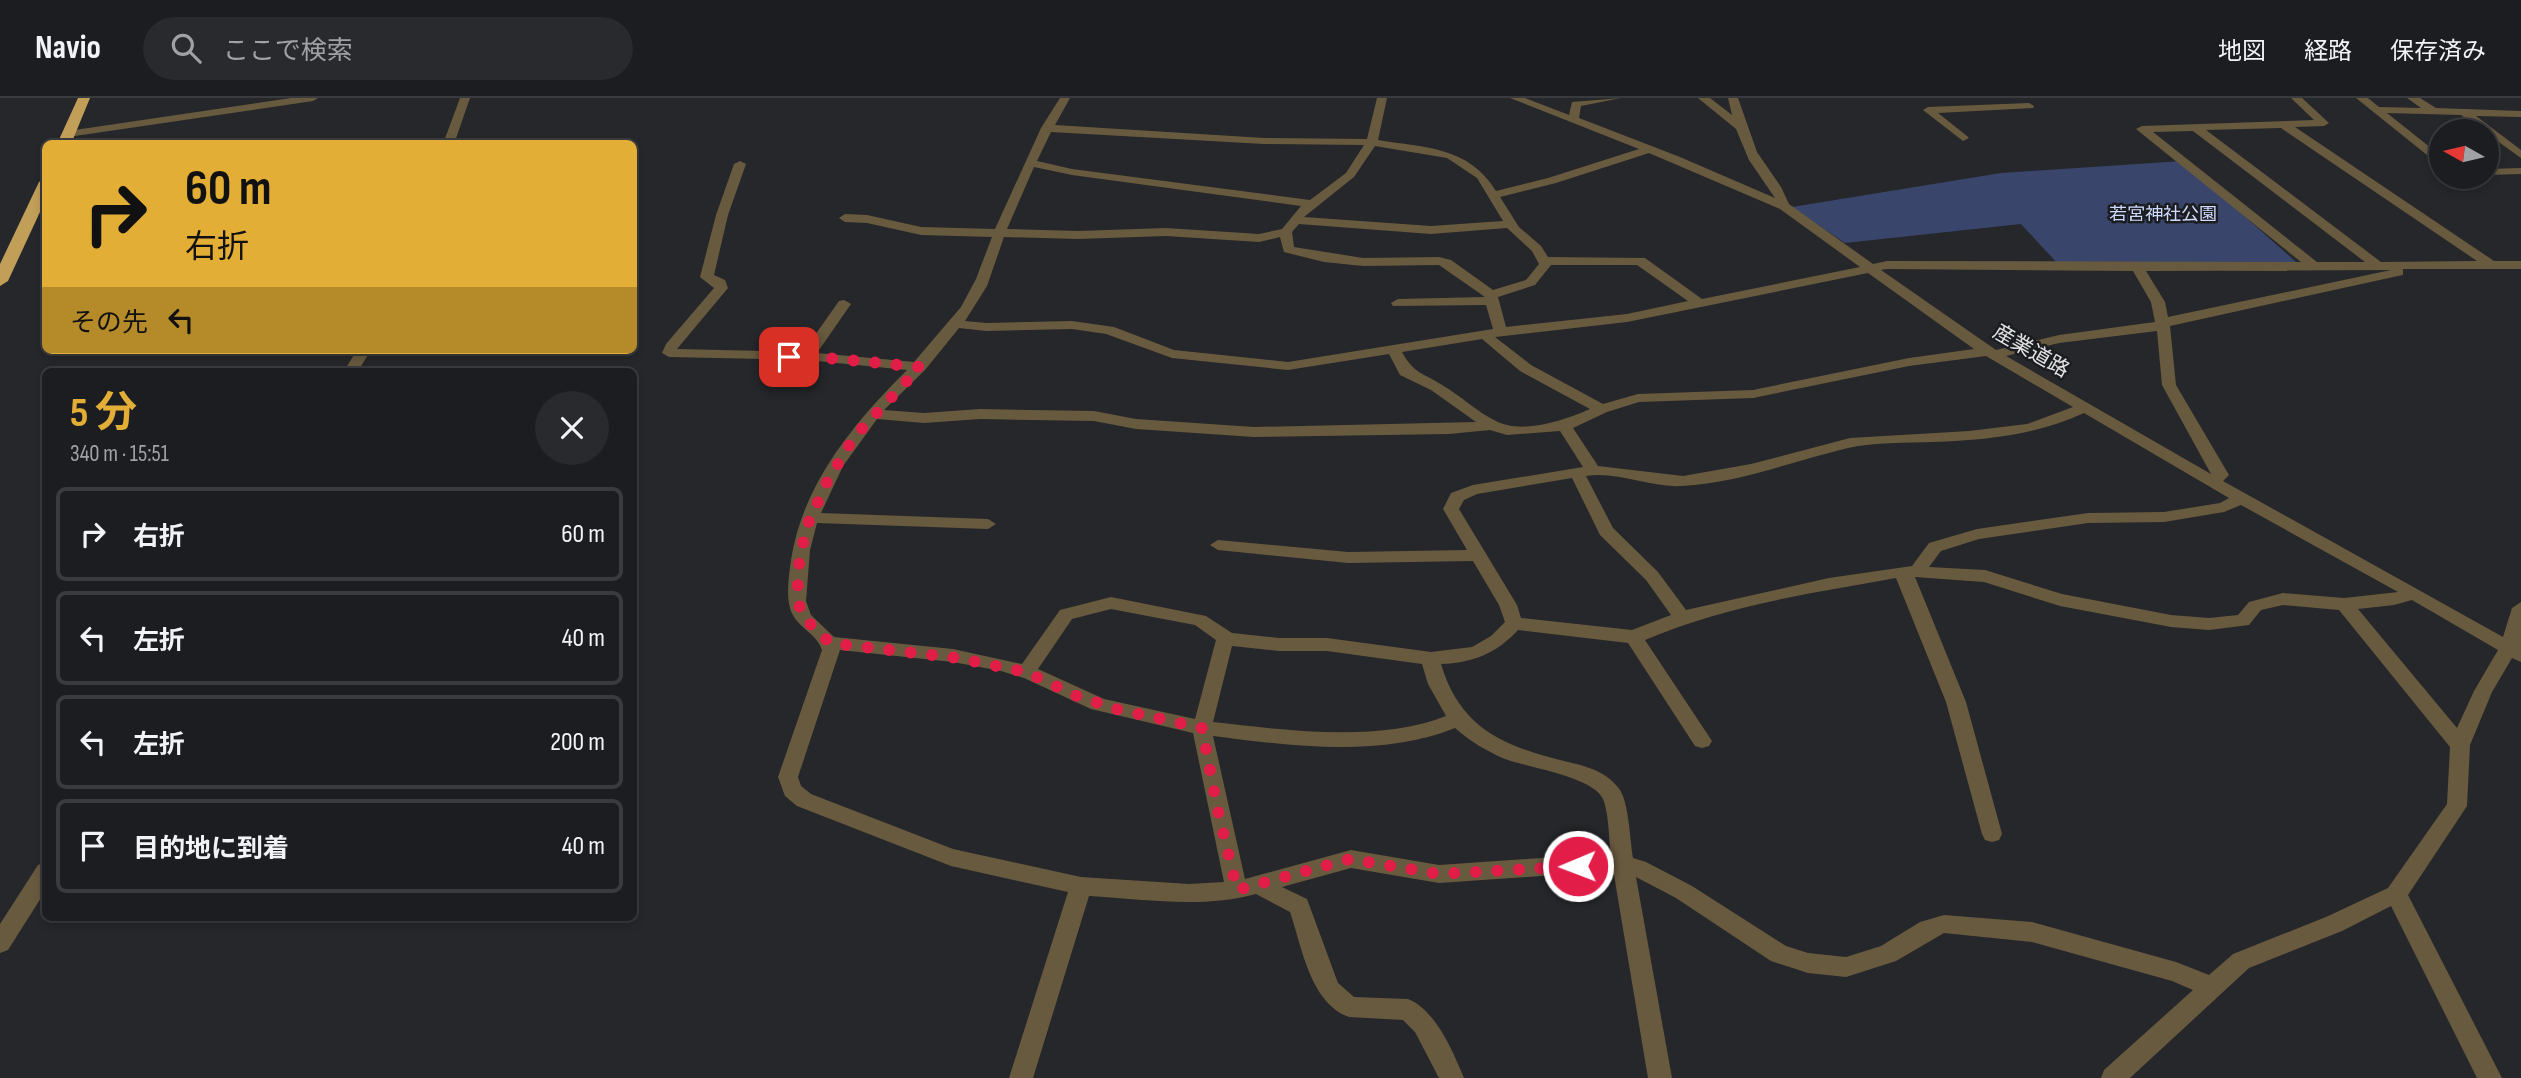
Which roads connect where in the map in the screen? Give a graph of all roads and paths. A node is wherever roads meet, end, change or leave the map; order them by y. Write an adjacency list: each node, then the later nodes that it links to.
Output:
1 (84, 98): 24 (highway)
2 (313, 98): 24 (street)
3 (464, 98): 25 (street)
4 (1065, 98): 22 (street)
5 (1382, 98): 26 (street)
6 (1515, 98): 18 (street, 産業道路)
7 (1616, 98): 18 (street)
8 (1703, 98): 21 (street)
9 (1733, 98): 21 (street)
10 (2021, 98): 23 (street)
11 (2296, 98): 19 (street)
12 (2361, 98): 14 (street)
13 (2412, 98): 15 (street)
14 (2379, 110): 15 (street); 28 (street)
15 (2434, 111): 16 (street)
16 (2464, 112): 17 (street); 29 (street)
17 (2521, 114)
18 (1573, 120): 27 (street, 産業道路)
19 (2283, 124): 20 (street); 45 (street)
20 (2194, 126): 47 (street); 49 (street)
21 (1740, 127): 37 (street)
22 (1047, 128): 26 (street); 30 (street)
23 (1963, 138)
24 (66, 139)
25 (449, 140)
26 (1372, 142): 35 (street); 36 (street)
27 (1649, 149): 35 (street); 37 (street, 産業道路)
28 (2429, 151)
29 (2521, 155)
30 (1031, 163): 36 (street); 42 (street)
31 (740, 164): 62 (street)
32 (2521, 171): 33 (street)
33 (2499, 172)
34 (42, 191): 51 (highway)
35 (1495, 195): 40 (street)
36 (1311, 204): 39 (street)
37 (1784, 206): 50 (street, 産業道路)
38 (845, 218): 42 (street)
39 (1296, 220): 40 (street); 41 (street)
40 (1512, 224): 43 (street)
41 (1286, 232): 42 (street); 52 (street)
42 (999, 233): 56 (street)
43 (1543, 261): 52 (street); 54 (street)
44 (2399, 265): 45 (street); 47 (street); 57 (street)
45 (2491, 265): 46 (street)
46 (2521, 265)
47 (2378, 266): 49 (street)
48 (2137, 267): 49 (street); 50 (street); 57 (street)
49 (2315, 267)
50 (1873, 268): 54 (street); 61 (street, 産業道路)
51 (0, 281)
52 (1492, 298): 53 (street); 58 (street)
53 (1398, 303)
54 (1699, 303): 58 (street)
55 (844, 304): 62 (street)
56 (958, 324): 60 (street); 63 (street)
57 (2163, 326): 61 (street); 70 (street)
58 (1502, 332): 59 (street)
59 (1485, 335): 60 (street); 65 (street)
60 (1394, 351): 67 (street)
61 (1992, 353): 64 (street, 産業道路); 65 (street)
62 (807, 356): 63 (street)
63 (920, 367): 66 (street)
64 (2085, 407): 69 (street); 70 (street, 産業道路)
65 (1602, 409): 68 (street)
66 (874, 414): 67 (street); 72 (street)
67 (1491, 425): 68 (street)
68 (1564, 426): 69 (street)
69 (1585, 472): 75 (street); 80 (street)
70 (2212, 481): 71 (street, 産業道路)
71 (2241, 498): 76 (street); 77 (street, 産業道路)
72 (811, 518): 73 (street); 84 (street)
73 (988, 524)
74 (1217, 545): 75 (street)
75 (1479, 555): 81 (street)
76 (1908, 572): 78 (street); 80 (street); 92 (street)
77 (2414, 593): 78 (street); 85 (street, 産業道路)
78 (2344, 604): 91 (street)
79 (2521, 608): 85 (street)
80 (1682, 617): 82 (street)
81 (1514, 623): 82 (street); 86 (street)
82 (1634, 637): 90 (street)
83 (1228, 639): 86 (street); 87 (street); 89 (street)
84 (830, 643): 87 (street); 95 (street)
85 (2515, 652): 91 (street)
86 (1430, 659): 88 (street)
87 (1026, 672): 89 (street)
88 (1457, 719): 89 (street); 93 (street)
89 (1202, 728): 96 (street)
90 (1702, 741)
91 (2460, 746): 97 (street)
92 (1992, 834)
93 (1624, 866): 96 (street); 99 (street); 102 (street)
94 (42, 877): 98 (street)
95 (1082, 886): 96 (street); 100 (street)
96 (1248, 887): 101 (street)
97 (2396, 894): 99 (street); 104 (street)
98 (0, 943)
99 (2214, 988): 103 (street)
100 (1021, 1078)
101 (1452, 1078)
102 (1660, 1078)
103 (2114, 1078)
104 (2490, 1078)

